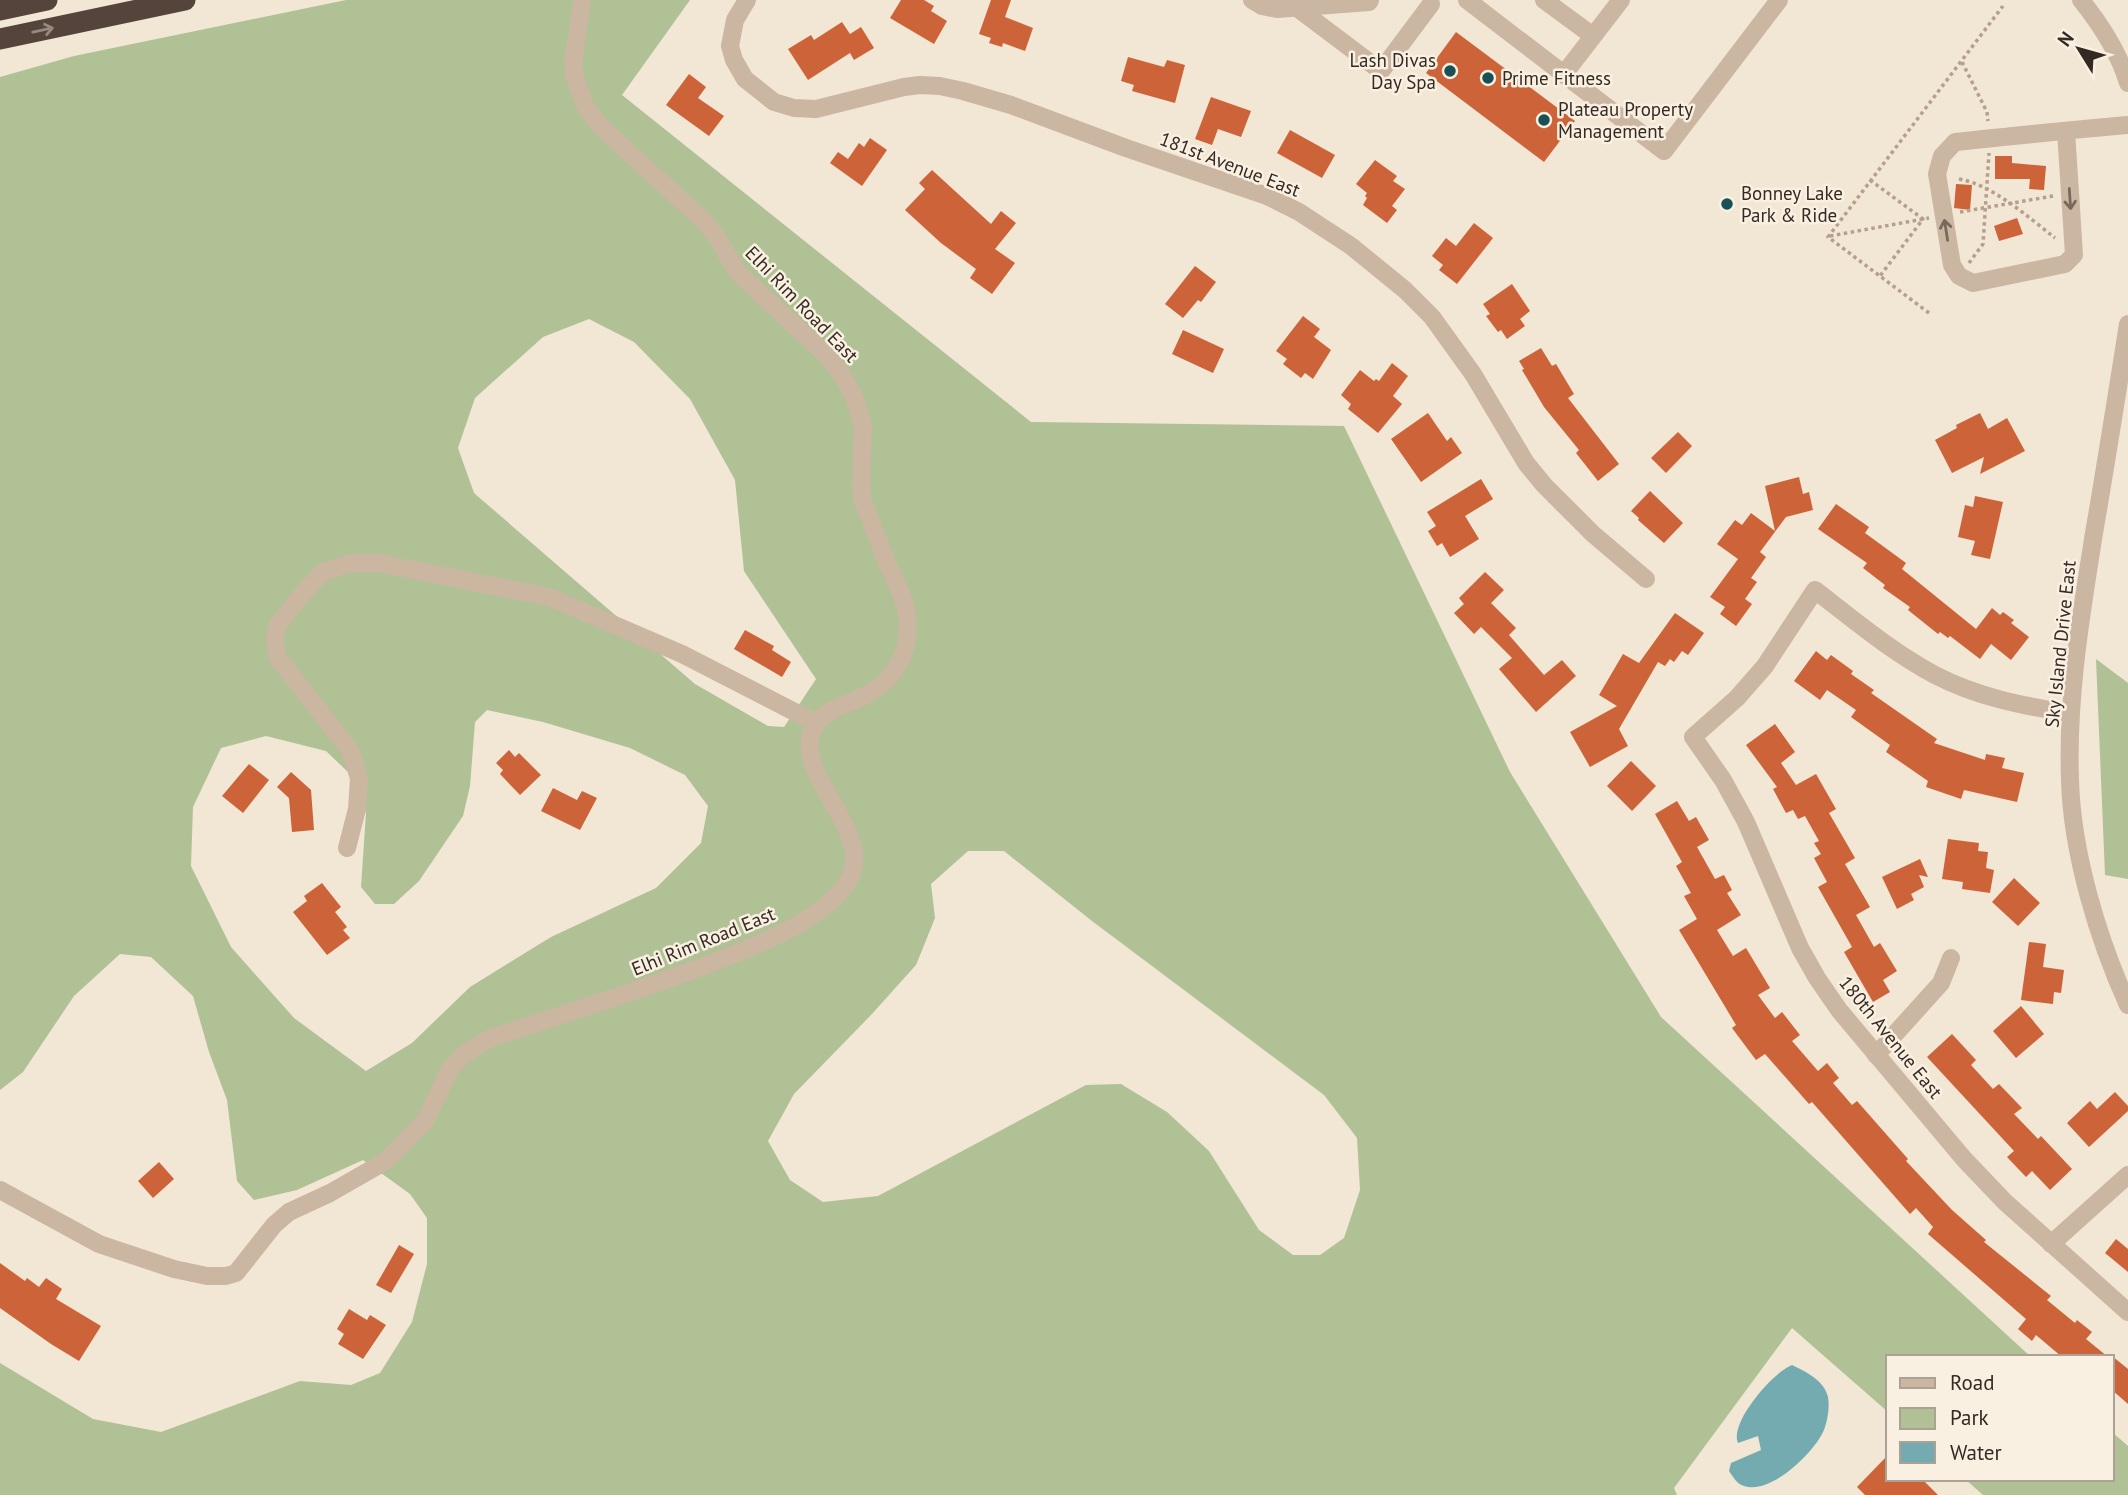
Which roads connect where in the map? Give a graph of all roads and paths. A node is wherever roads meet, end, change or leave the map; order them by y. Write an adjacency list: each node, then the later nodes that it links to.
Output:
1 (47, 0): 15 (highway)
2 (185, 0): 17 (highway, one-way to 2)
3 (582, 0): 34 (street, Elhi Rim Road East)
4 (747, 0): 32 (street, 181st Avenue East)
5 (1252, 0): 14 (street)
6 (1370, 0): 14 (street)
7 (1467, 0): 19 (street)
8 (1544, 0): 16 (street)
9 (1621, 0): 16 (street)
10 (1779, 0): 19 (street)
11 (2081, 0): 20 (street)
12 (1431, 4): 14 (street)
13 (2003, 6): 18 (path)
14 (1296, 7)
15 (0, 10)
16 (1594, 36): 19 (street)
17 (0, 40)
18 (1962, 61): 23 (path); 25 (path)
19 (1564, 74)
20 (2128, 83)
21 (2128, 125): 22 (street)
22 (2066, 131): 23 (street); 27 (street, one-way to 27)
23 (1990, 138): 26 (path); 29 (street, one-way to 23)
24 (1959, 179): 26 (path)
25 (1870, 180): 28 (path); 28 (path)
26 (1987, 190): 27 (path); 29 (path)
27 (2074, 253): 29 (street)
28 (1880, 276): 30 (path)
29 (1959, 276)
30 (1929, 313)
31 (2128, 324): 33 (street, Sky Island Drive East)
32 (1646, 579)
33 (2070, 713): 37 (street, Sky Island Drive East); 38 (street, 180th Avenue East)
34 (816, 723): 35 (street); 40 (street, Elhi Rim Road East)
35 (347, 848)
36 (1951, 958): 38 (street)
37 (2128, 1005)
38 (1876, 1055): 41 (street, 180th Avenue East)
39 (2128, 1175): 41 (street)
40 (0, 1190)
41 (2051, 1244): 42 (street, 180th Avenue East)
42 (2128, 1312)

